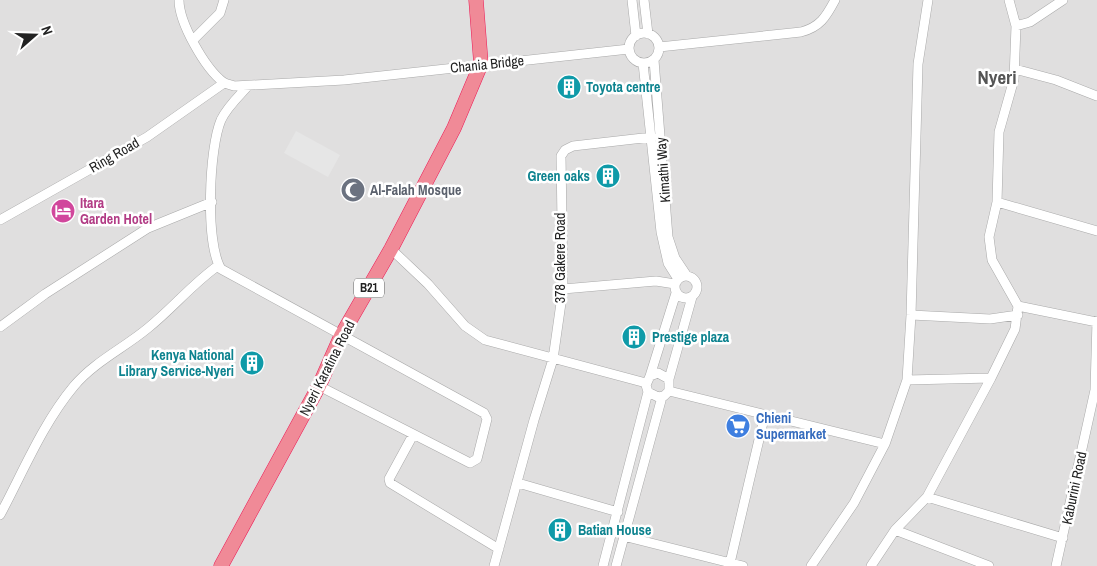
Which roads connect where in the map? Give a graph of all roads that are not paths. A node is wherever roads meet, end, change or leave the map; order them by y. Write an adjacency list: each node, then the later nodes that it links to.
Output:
1 (179, 0): 13 (street)
2 (224, 0): 13 (street)
3 (476, 0): 17 (highway, Nyeri Karatina Road / B21)
4 (632, 0): 12 (street)
5 (644, 0): 11 (street)
6 (835, 0): 14 (street)
7 (928, 0): 34 (street)
8 (1009, 0): 10 (street)
9 (1063, 0): 10 (street)
10 (1016, 26): 19 (street)
11 (648, 34): 12 (street); 14 (street)
12 (636, 36): 15 (street)
13 (193, 40): 20 (street)
14 (659, 47): 16 (street)
15 (629, 49): 17 (street, Chania Bridge); 18 (street)
16 (654, 60): 18 (street); 30 (street, Kimathi Way)
17 (480, 64): 21 (street, Chania Bridge); 28 (highway, Nyeri Karatina Road / B21)
18 (643, 64): 23 (street, Kimathi Way)
19 (1015, 69): 22 (street); 25 (street)
20 (224, 83): 21 (street, Chania Bridge); 26 (street, Ring Road)
21 (248, 86): 24 (street)
22 (1097, 96)
23 (652, 137): 30 (street, Kimathi Way); 31 (street, 378 Gakere Road)
24 (212, 202): 29 (street); 36 (street)
25 (997, 202): 27 (street); 33 (street)
26 (0, 220)
27 (1097, 231)
28 (391, 248): 37 (highway, Nyeri Karatina Road / B21); 38 (street)
29 (219, 265): 37 (street); 51 (street)
30 (679, 283): 31 (street); 32 (street); 32 (street); 42 (street)
31 (563, 289): 38 (street, 378 Gakere Road)
32 (692, 297): 40 (street)
33 (1018, 310): 34 (street); 35 (street); 39 (street)
34 (911, 315): 41 (street)
35 (1097, 321): 54 (street, Kaburini Road)
36 (0, 327)
37 (342, 336): 43 (highway, Nyeri Karatina Road / B21); 46 (street)
38 (553, 359): 42 (street); 48 (street, 378 Gakere Road)
39 (992, 378): 41 (street); 49 (street)
40 (668, 379): 42 (street); 44 (street)
41 (906, 380): 47 (street)
42 (648, 384): 44 (street); 50 (street)
43 (319, 386): 46 (street); 58 (highway, Nyeri Karatina Road / B21)
44 (665, 394): 45 (street); 53 (street)
45 (766, 414): 47 (street); 57 (street)
46 (413, 435): 55 (street)
47 (885, 444): 63 (street)
48 (518, 483): 50 (street); 55 (street, 378 Gakere Road)
49 (927, 497): 52 (street); 54 (street)
50 (618, 512): 60 (street)
51 (0, 515)
52 (894, 530): 64 (street); 65 (street)
53 (623, 536): 56 (street); 61 (street)
54 (1063, 538): 66 (street, Kaburini Road)
55 (498, 549): 59 (street, 378 Gakere Road)
56 (707, 562): 57 (street)
57 (730, 563): 62 (street)
58 (222, 566)
59 (494, 566)
60 (603, 566)
61 (616, 566)
62 (743, 566)
63 (811, 566)
64 (871, 566)
65 (990, 566)
66 (1056, 566)

